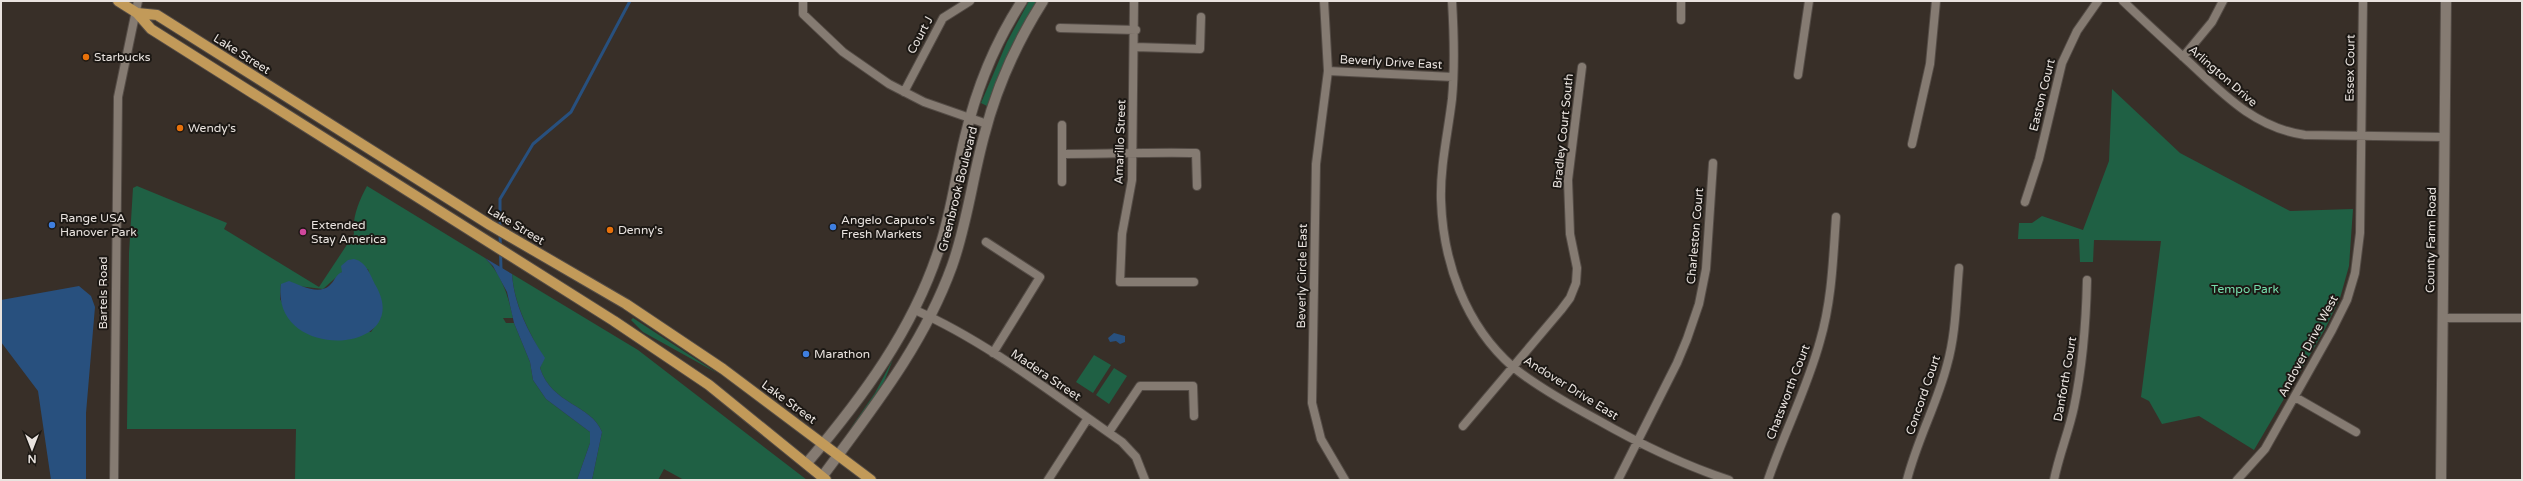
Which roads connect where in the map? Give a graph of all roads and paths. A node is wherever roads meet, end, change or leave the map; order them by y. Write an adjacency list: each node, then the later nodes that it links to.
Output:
1 (118, 1): 18 (main road, Lake Street)
2 (138, 1): 18 (street, Bartels Road)
3 (803, 1): 29 (street)
4 (970, 1): 29 (street, Court J)
5 (1022, 1): 30 (main road, Greenbrook Boulevard)
6 (1043, 1): 31 (main road, Greenbrook Boulevard)
7 (1134, 1): 22 (street, Amarillo Street)
8 (1324, 1): 26 (street, Beverly Circle East)
9 (1452, 1): 28 (street, Andover Drive East)
10 (1681, 1): 20 (street)
11 (1809, 1): 27 (street)
12 (1936, 1): 35 (street)
13 (2098, 1): 41 (street, Easton Court)
14 (2123, 1): 24 (street, Arlington Drive)
15 (2223, 1): 24 (street)
16 (2363, 1): 33 (street, Essex Court)
17 (2446, 1): 34 (main road, County Farm Road)
18 (137, 13): 60 (main road, Lake Street); 62 (main road, Lake Street); 65 (street, Bartels Road)
19 (1201, 17): 23 (street)
20 (1681, 20)
21 (1060, 28): 22 (street)
22 (1136, 30): 23 (street, Amarillo Street)
23 (1134, 48): 36 (street, Amarillo Street)
24 (2183, 57): 33 (street, Arlington Drive)
25 (1582, 68): 52 (street, Bradley Court South)
26 (1328, 71): 28 (street, Beverly Drive East); 64 (street, Beverly Circle East)
27 (1798, 76)
28 (1453, 77): 52 (street, Andover Drive East)
29 (904, 92): 30 (street)
30 (970, 119): 31 (street); 47 (main road, Greenbrook Boulevard)
31 (987, 124): 48 (main road, Greenbrook Boulevard)
32 (1062, 125): 37 (street)
33 (2361, 136): 34 (street, Arlington Drive); 53 (street, Andover Drive West)
34 (2445, 136): 49 (main road, County Farm Road)
35 (1912, 144)
36 (1133, 153): 37 (street); 40 (street); 46 (street, Amarillo Street)
37 (1062, 154): 39 (street)
38 (1713, 163): 59 (street, Charleston Court)
39 (1062, 182)
40 (1197, 186)
41 (2025, 202)
42 (1836, 217): 71 (street, Chatsworth Court)
43 (986, 242): 51 (street)
44 (1959, 268): 72 (street, Concord Court)
45 (2087, 280): 73 (street, Danforth Court)
46 (1194, 282)
47 (915, 310): 48 (street, Madera Street); 60 (main road, Greenbrook Boulevard)
48 (931, 317): 51 (street, Madera Street); 61 (main road, Greenbrook Boulevard)
49 (2443, 318): 50 (street); 75 (main road, County Farm Road)
50 (2522, 318)
51 (993, 354): 55 (street, Madera Street)
52 (1513, 367): 56 (street, Bradley Court South); 59 (street, Andover Drive East)
53 (2295, 397): 58 (street); 74 (street, Andover Drive West)
54 (1194, 416): 57 (street)
55 (1088, 418): 57 (street, Madera Street); 67 (street)
56 (1463, 426)
57 (1109, 432): 68 (street, Madera Street)
58 (2356, 432)
59 (1638, 441): 69 (street, Charleston Court); 70 (street, Andover Drive East)
60 (824, 443): 61 (main road, Lake Street); 62 (main road, Greenbrook Boulevard)
61 (838, 455): 63 (main road, Greenbrook Boulevard); 66 (main road, Lake Street)
62 (807, 463): 63 (main road, Lake Street)
63 (824, 478)
64 (1343, 478)
65 (114, 480)
66 (871, 480)
67 (1048, 480)
68 (1145, 480)
69 (1618, 480)
70 (1729, 480)
71 (1768, 480)
72 (1908, 480)
73 (2054, 480)
74 (2237, 480)
75 (2440, 480)

